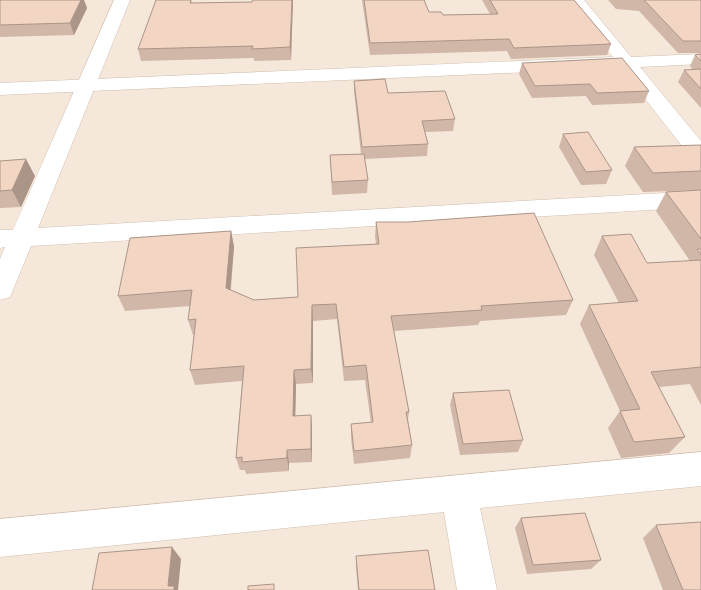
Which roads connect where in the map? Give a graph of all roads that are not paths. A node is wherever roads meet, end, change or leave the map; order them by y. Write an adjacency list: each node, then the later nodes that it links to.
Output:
1 (122, 0): 5 (street)
2 (576, 0): 4 (street)
3 (701, 59): 4 (street)
4 (626, 62): 5 (street); 7 (street)
5 (86, 85): 6 (street); 9 (street)
6 (0, 89)
7 (701, 155)
8 (701, 199): 9 (street)
9 (11, 238): 10 (street)
10 (0, 290)
11 (701, 469): 12 (street)
12 (459, 493): 13 (street); 14 (street)
13 (0, 538)
14 (477, 590)

